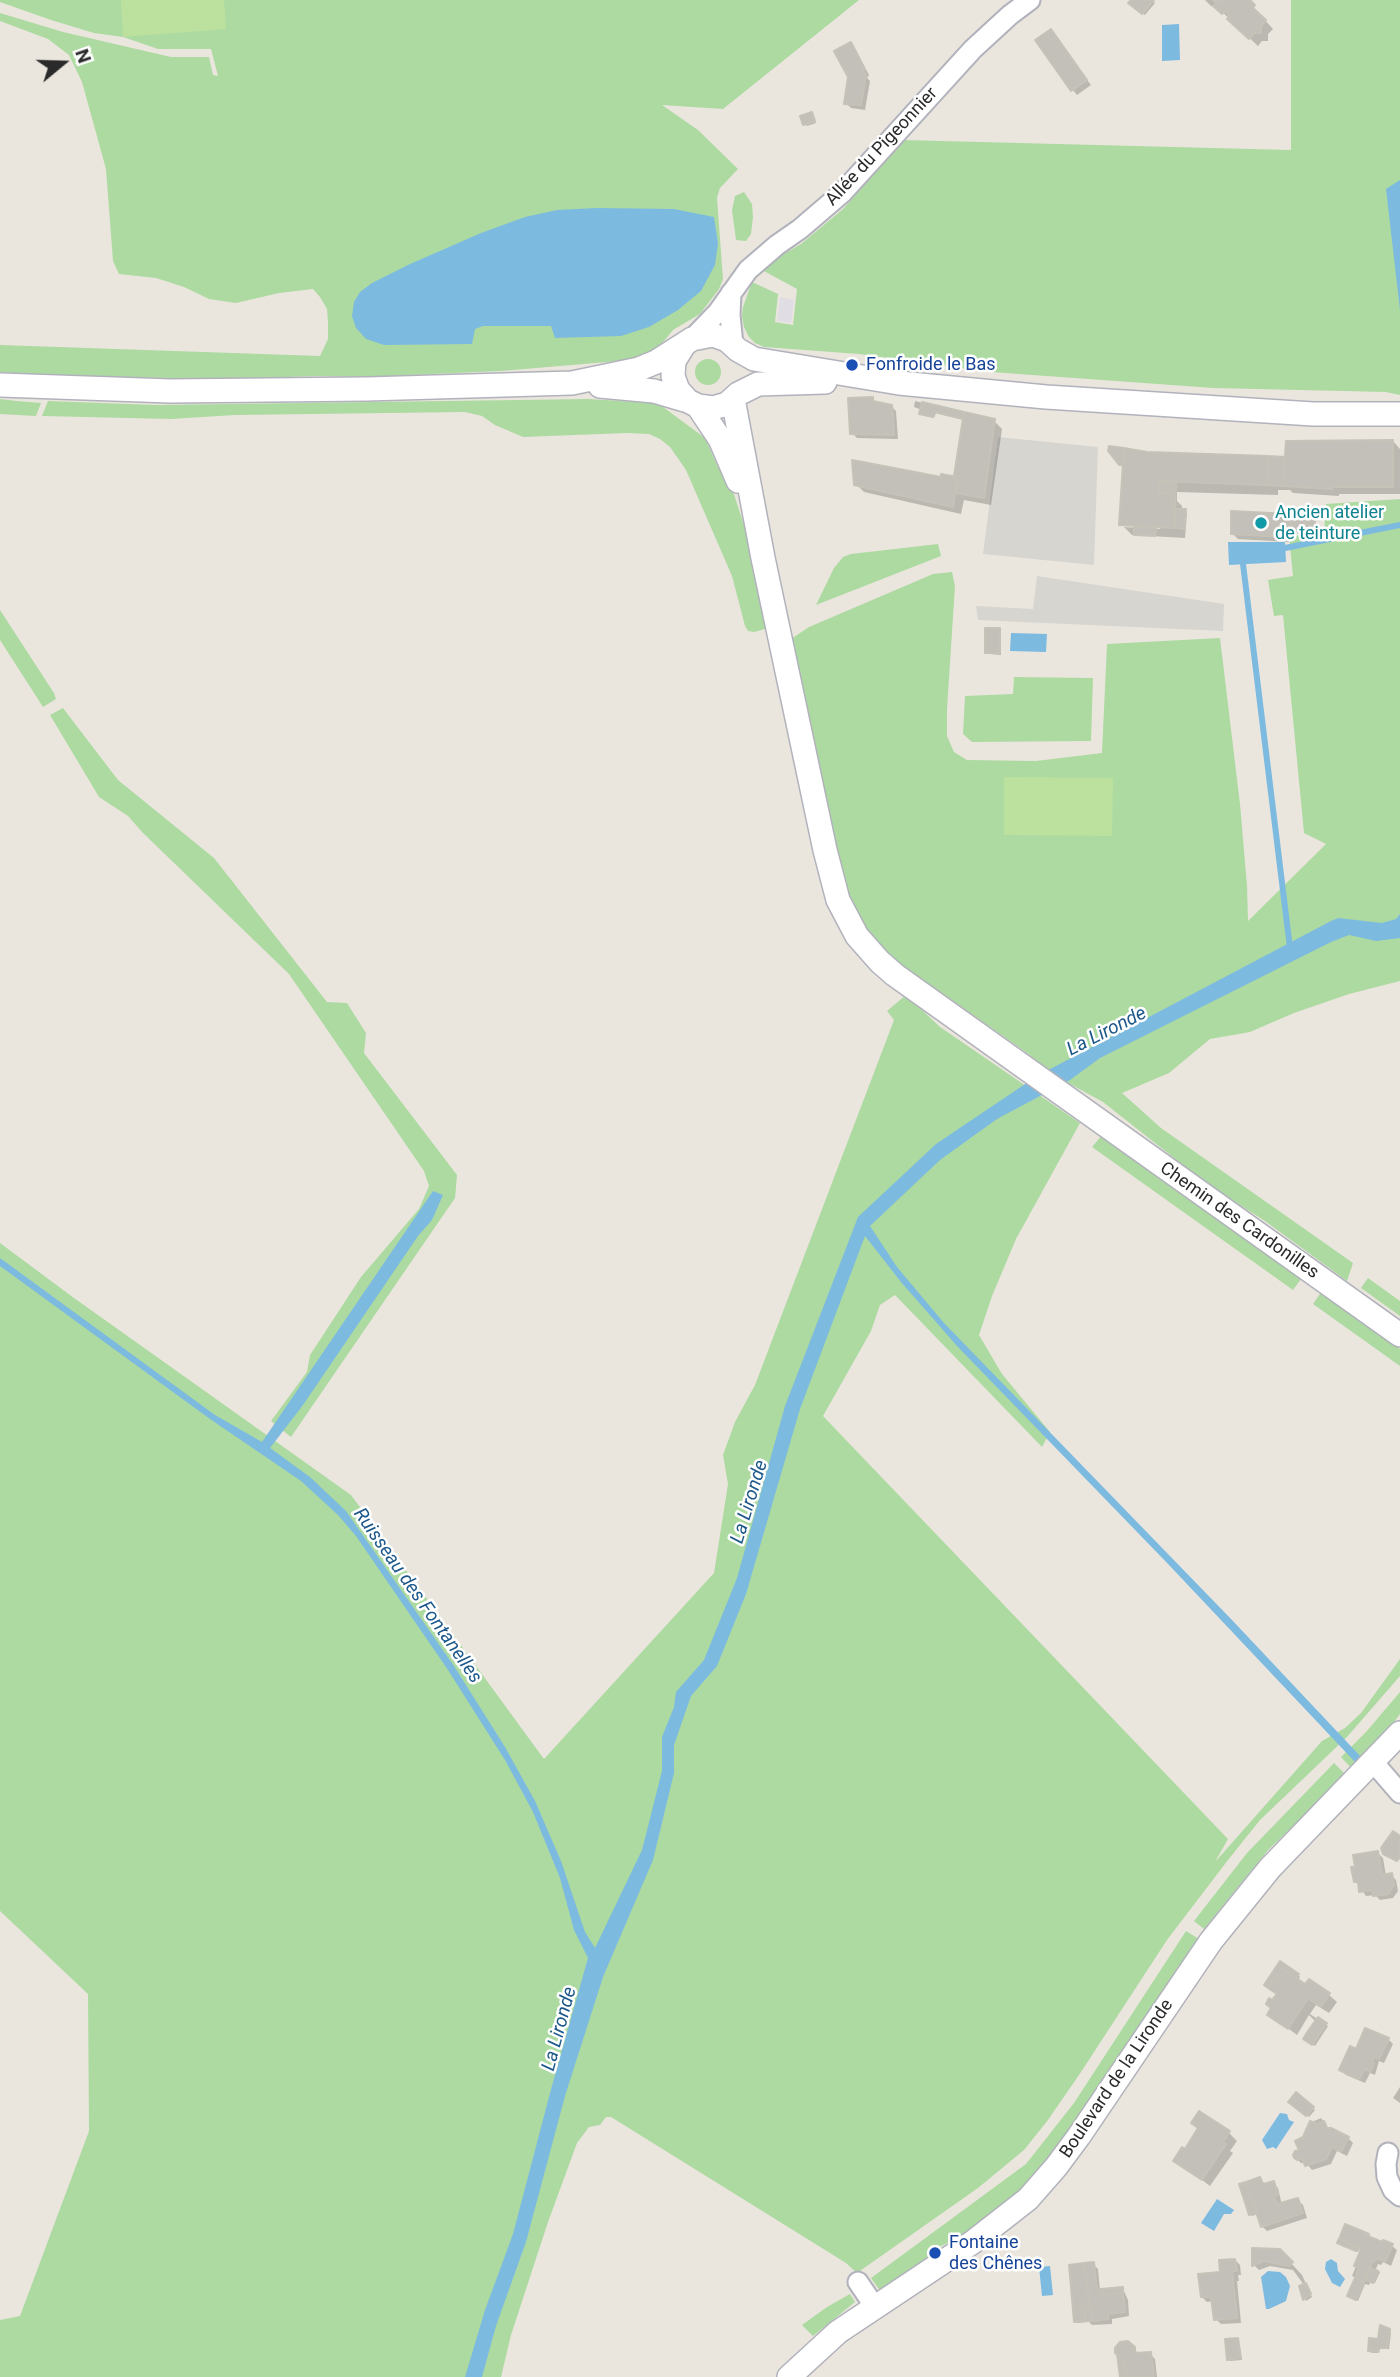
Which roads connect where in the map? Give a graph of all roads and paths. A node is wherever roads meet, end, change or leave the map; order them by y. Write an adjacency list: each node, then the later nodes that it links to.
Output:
1 (1030, 0): 2 (street, Allée du Pigeonnier)
2 (731, 292): 3 (street, Allée du Pigeonnier); 4 (street)
3 (689, 341): 4 (street); 5 (street); 9 (street)
4 (736, 347): 6 (street); 8 (street)
5 (572, 383): 7 (street); 9 (street)
6 (899, 383): 8 (street); 10 (street)
7 (0, 385)
8 (736, 396): 9 (street); 11 (street)
9 (693, 404): 11 (street)
10 (1400, 414)
11 (763, 558): 12 (street, Chemin des Cardonilles)
12 (1400, 1335)
13 (1400, 1733): 14 (street, Boulevard de la Lironde)
14 (1374, 1763): 15 (street); 19 (street, Boulevard de la Lironde)
15 (1400, 1793)
16 (1388, 2153): 17 (street)
17 (1400, 2196)
18 (858, 2282): 19 (street)
19 (876, 2307): 20 (street, Boulevard de la Lironde)
20 (789, 2377)

